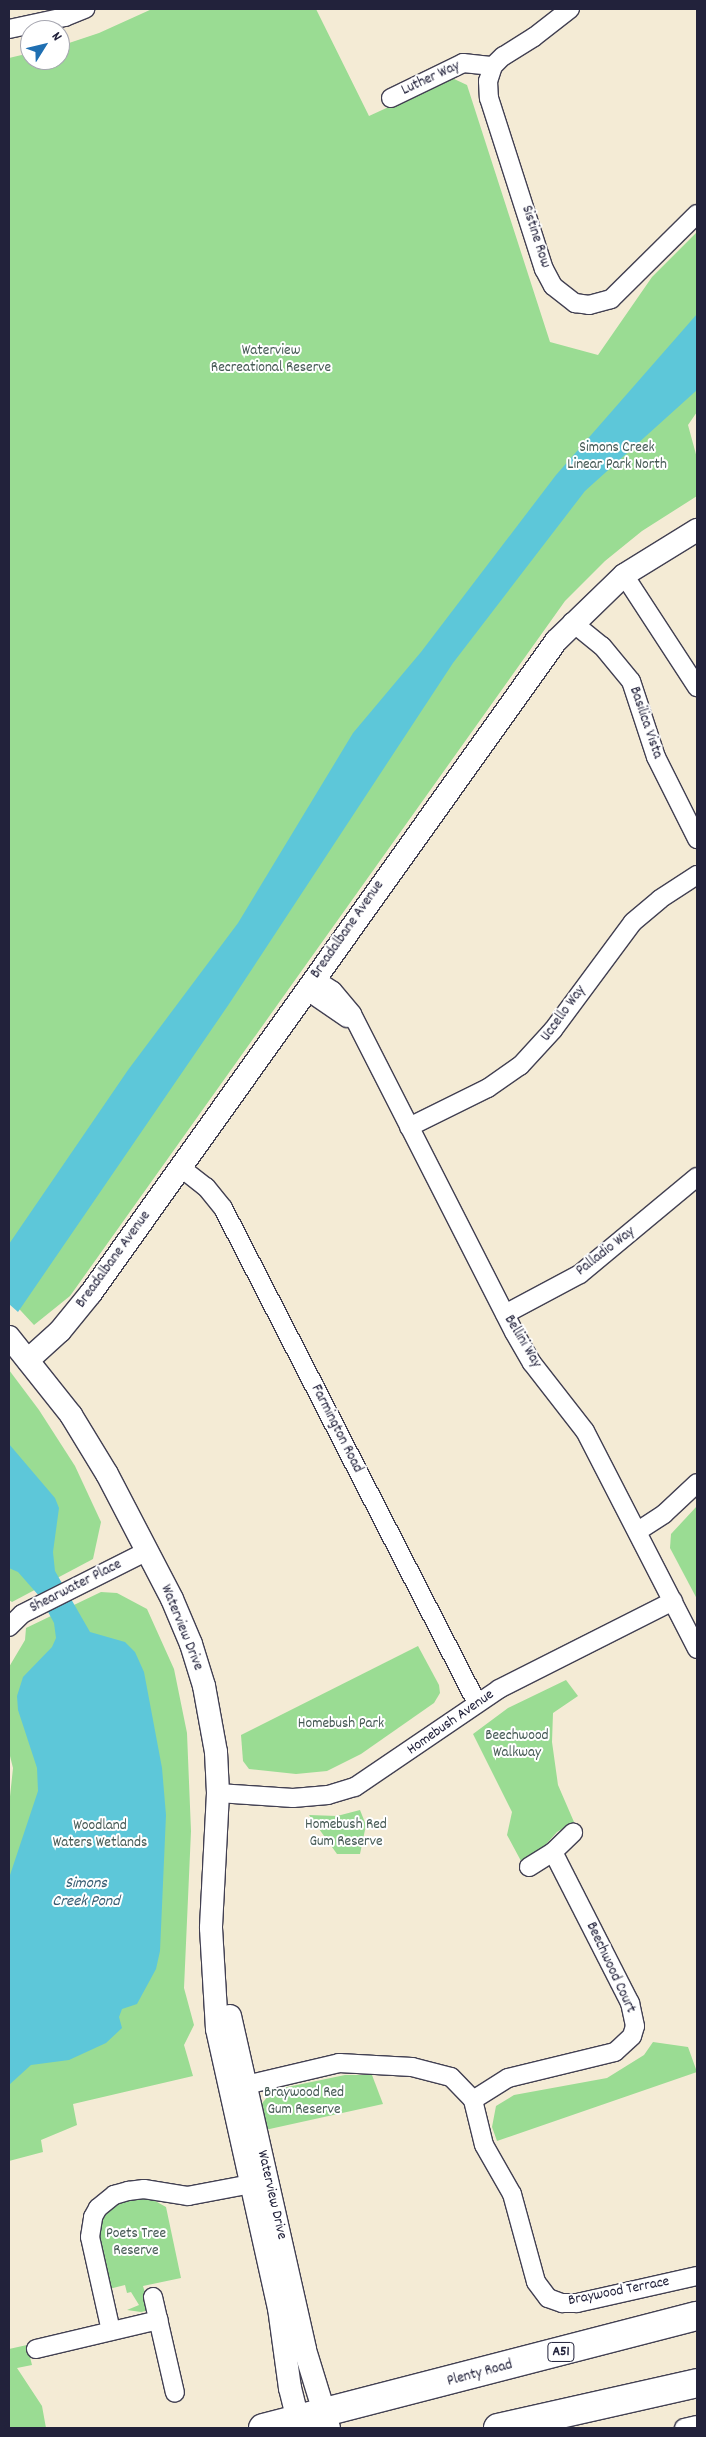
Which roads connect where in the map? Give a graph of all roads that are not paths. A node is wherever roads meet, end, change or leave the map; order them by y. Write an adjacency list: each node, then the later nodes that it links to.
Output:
1 (85, 9): 3 (street)
2 (570, 9): 4 (street)
3 (9, 29)
4 (494, 66): 5 (street, Luther Way); 6 (street, Sistine Row)
5 (391, 98)
6 (697, 214)
7 (697, 530): 8 (street, Breadalbane Avenue)
8 (624, 575): 9 (street, Breadalbane Avenue); 10 (street)
9 (572, 622): 11 (street, Basilica Vista); 13 (street, Breadalbane Avenue)
10 (697, 687)
11 (697, 839)
12 (697, 876): 14 (street, Uccello Way)
13 (310, 985): 14 (street, Bellini Way); 15 (street, Breadalbane Avenue)
14 (410, 1127): 17 (street, Bellini Way)
15 (180, 1167): 19 (street, Breadalbane Avenue); 27 (street, Farmington Road)
16 (697, 1176): 17 (street, Palladio Way)
17 (505, 1314): 21 (street, Bellini Way)
18 (9, 1338): 19 (street, Waterview Drive)
19 (28, 1360): 22 (street, Waterview Drive)
20 (697, 1483): 21 (street)
21 (638, 1531): 23 (street, Bellini Way)
22 (147, 1551): 24 (street, Shearwater Place); 28 (street, Waterview Drive)
23 (673, 1601): 25 (street, Bellini Way); 27 (street, Homebush Avenue)
24 (9, 1627)
25 (693, 1628): 26 (street, Bellini Way)
26 (697, 1649)
27 (477, 1704): 28 (street, Homebush Avenue)
28 (218, 1793): 32 (street, Waterview Drive)
29 (574, 1833): 30 (street)
30 (553, 1852): 31 (street); 33 (street, Beechwood Court)
31 (529, 1866)
32 (238, 2087): 33 (street, Braywood Terrace); 34 (street, Waterview Drive)
33 (472, 2100): 35 (street, Braywood Terrace)
34 (259, 2182): 39 (street); 43 (street, Waterview Drive); 44 (street, Waterview Drive)
35 (697, 2276)
36 (153, 2298): 38 (street)
37 (697, 2316): 43 (highway, Plenty Road / A51)
38 (158, 2320): 39 (street); 42 (street)
39 (111, 2331): 40 (street)
40 (36, 2349)
41 (697, 2383): 47 (highway)
42 (175, 2393)
43 (327, 2420): 44 (highway, Plenty Road / A51)
44 (299, 2423): 46 (highway, Plenty Road / A51)
45 (697, 2425): 48 (street)
46 (263, 2428)
47 (498, 2428)
48 (684, 2428)

